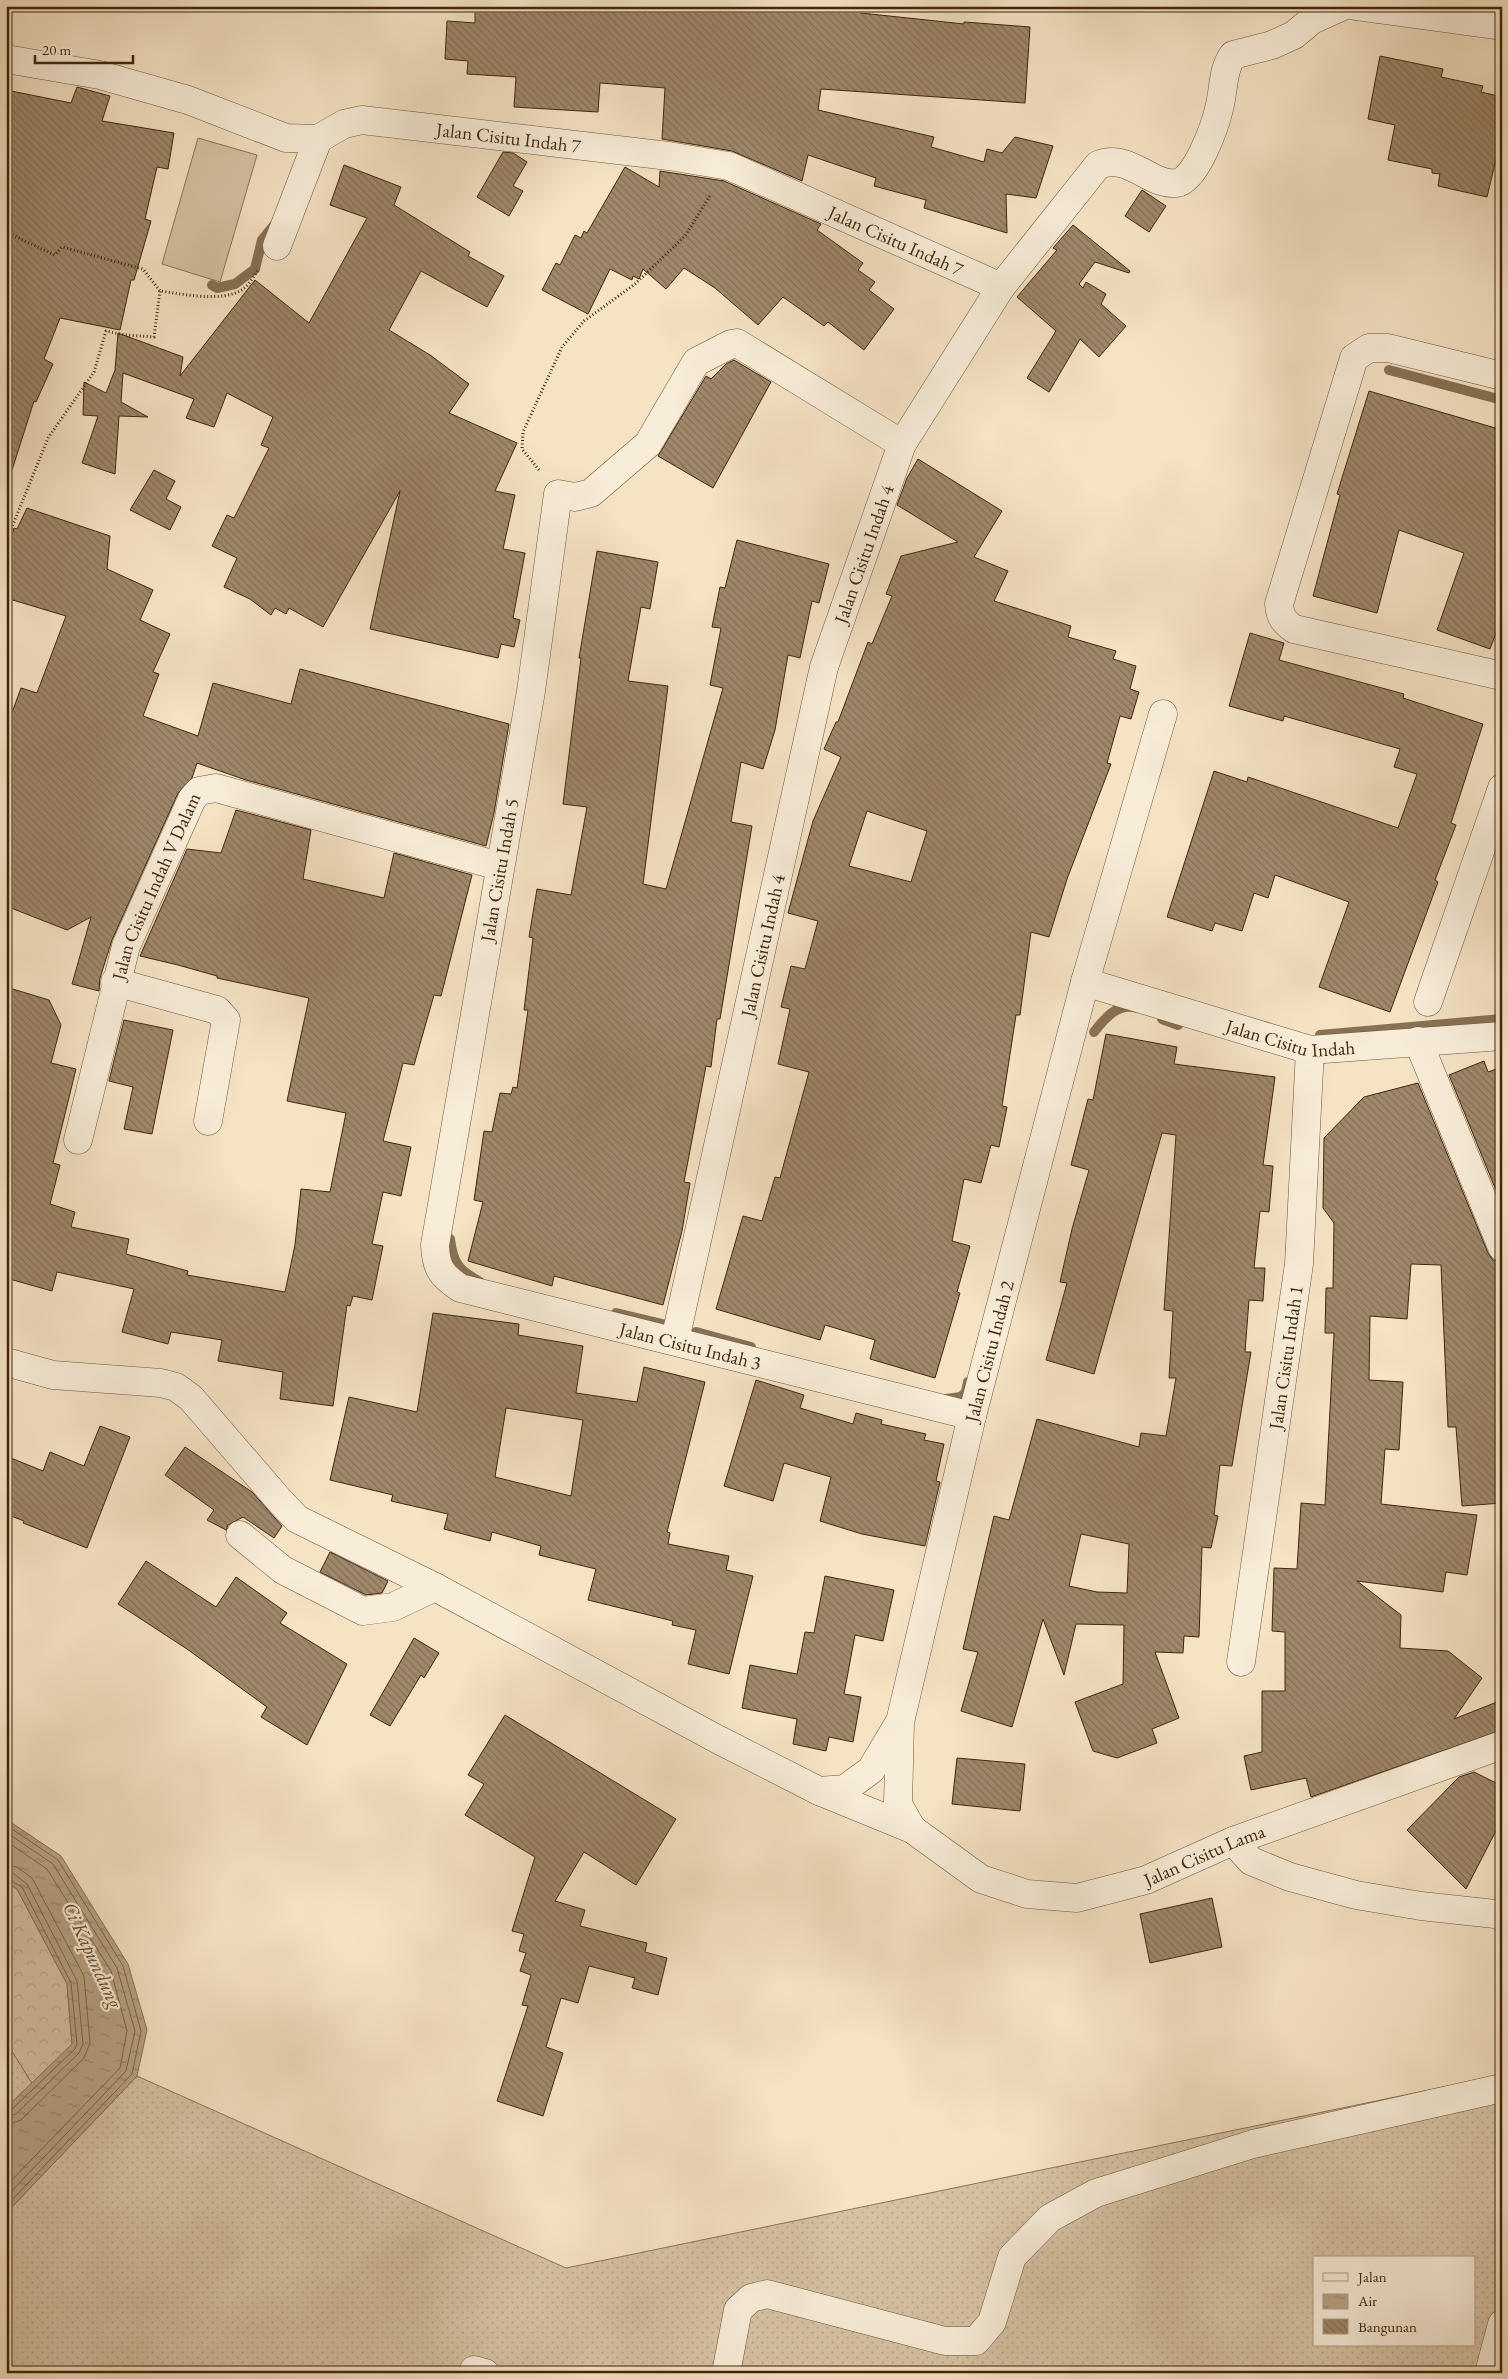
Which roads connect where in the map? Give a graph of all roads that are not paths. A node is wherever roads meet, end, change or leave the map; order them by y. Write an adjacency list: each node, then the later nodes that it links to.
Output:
1 (1343, 6): 7 (street, Jalan Cisitu Indah 4)
2 (1355, 6): 3 (street)
3 (1502, 26)
4 (6, 59): 5 (street)
5 (318, 139): 6 (street); 7 (street, Jalan Cisitu Indah 7)
6 (277, 246)
7 (1001, 287): 9 (street, Jalan Cisitu Indah 4)
8 (1502, 376): 10 (street)
9 (902, 444): 13 (street, Jalan Cisitu Indah 5); 24 (street, Jalan Cisitu Indah 4)
10 (1502, 676)
11 (1164, 714): 15 (street, Jalan Cisitu Indah 2)
12 (1502, 788): 16 (street)
13 (499, 866): 14 (street, Jalan Cisitu Indah V Dalam); 22 (street, Jalan Cisitu Indah 5)
14 (116, 982): 20 (street); 21 (street, Jalan Cisitu Indah V Dalam)
15 (1085, 982): 19 (street, Jalan Cisitu Indah); 26 (street, Jalan Cisitu Indah 2)
16 (1428, 1002)
17 (1502, 1036): 18 (street, Jalan Cisitu Indah)
18 (1418, 1042): 19 (street, Jalan Cisitu Indah); 23 (street)
19 (1310, 1050): 29 (street, Jalan Cisitu Indah 1)
20 (208, 1121)
21 (78, 1140)
22 (435, 1245): 24 (street, Jalan Cisitu Indah 3)
23 (1502, 1247)
24 (675, 1340): 26 (street, Jalan Cisitu Indah 3)
25 (6, 1362): 28 (street)
26 (972, 1416): 30 (street, Jalan Cisitu Indah 2)
27 (240, 1535): 28 (street)
28 (435, 1587): 32 (street)
29 (1241, 1662)
30 (900, 1722): 32 (street); 33 (street)
31 (1502, 1745): 34 (street, Jalan Cisitu Lama)
32 (819, 1791): 33 (street)
33 (912, 1829): 34 (street, Jalan Cisitu Lama)
34 (1232, 1841): 35 (street)
35 (1502, 1917)
36 (1502, 2088): 38 (street)
37 (1502, 2324): 39 (street)
38 (726, 2373)
39 (1489, 2373)

